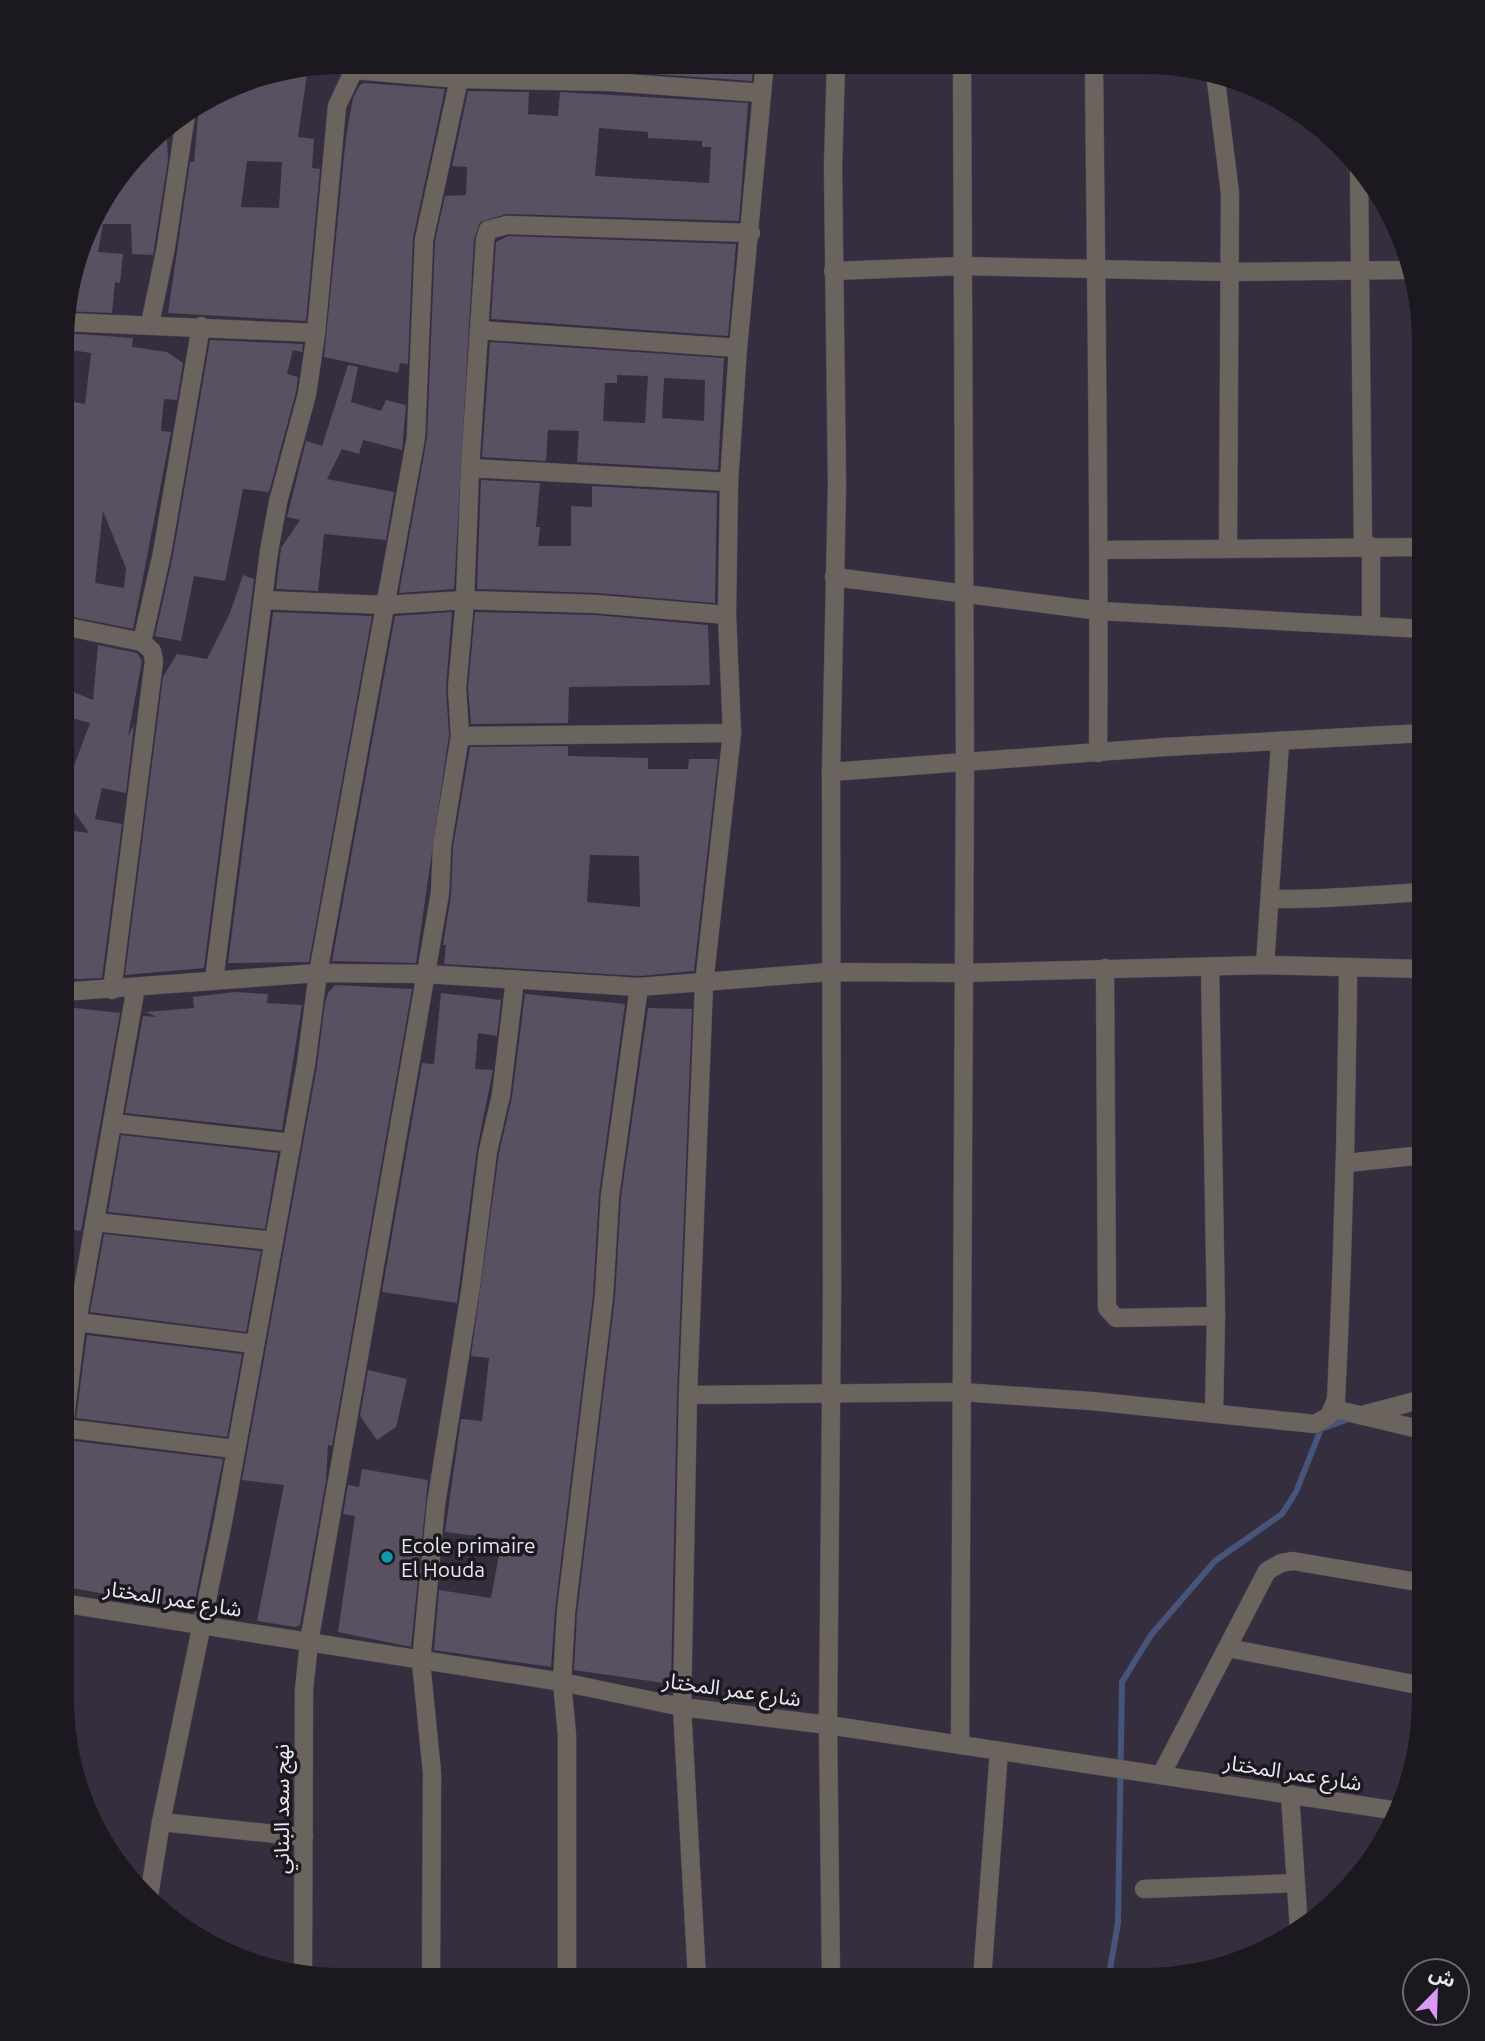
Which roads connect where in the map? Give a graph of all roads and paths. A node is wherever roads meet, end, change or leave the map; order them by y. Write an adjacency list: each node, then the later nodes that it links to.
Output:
1 (352, 74): 23 (street)
2 (459, 74): 35 (street)
3 (510, 74): 9 (street)
4 (764, 74): 9 (street)
5 (836, 74): 17 (street)
6 (962, 74): 13 (street)
7 (1094, 74): 14 (street)
8 (1216, 84): 18 (street)
9 (762, 93): 12 (street)
10 (184, 124): 20 (street)
11 (1359, 183): 15 (street)
12 (751, 233): 22 (street, نهج سعد البناني); 24 (street)
13 (962, 266): 14 (street); 17 (street); 32 (street)
14 (1096, 270): 18 (street); 30 (street)
15 (1362, 270): 16 (street); 18 (street); 27 (street)
16 (1401, 270)
17 (833, 271): 31 (street)
18 (1231, 272): 28 (street)
19 (74, 323): 20 (street)
20 (150, 324): 21 (street)
21 (201, 326): 23 (street); 41 (street)
22 (479, 330): 24 (street); 25 (street, نهج سعد البناني)
23 (316, 333): 33 (street)
24 (738, 348): 26 (street)
25 (470, 468): 26 (street); 34 (street, نهج سعد البناني)
26 (729, 482): 37 (street)
27 (1367, 545): 28 (street); 29 (street); 38 (street)
28 (1228, 547): 30 (street)
29 (1412, 547)
30 (1100, 550): 36 (street)
31 (834, 577): 32 (street); 48 (street)
32 (964, 595): 36 (street); 47 (street)
33 (262, 600): 35 (street); 60 (street)
34 (464, 600): 35 (street); 37 (street); 44 (street, نهج سعد البناني)
35 (385, 605): 57 (street)
36 (1100, 611): 38 (street); 46 (street)
37 (727, 615): 42 (street)
38 (1371, 625): 40 (street)
39 (74, 628): 41 (street)
40 (1412, 628)
41 (142, 642): 65 (street)
42 (732, 733): 44 (street); 62 (street)
43 (1412, 734): 45 (street)
44 (460, 736): 59 (street, نهج سعد البناني)
45 (1280, 743): 46 (street); 50 (street)
46 (1098, 753): 47 (street)
47 (965, 763): 48 (street); 58 (street)
48 (831, 772): 56 (street)
49 (1412, 893): 50 (street)
50 (1270, 899): 51 (street)
51 (1265, 965): 52 (street); 54 (street)
52 (1210, 966): 53 (street); 73 (street)
53 (1105, 968): 58 (street); 73 (street)
54 (1348, 969): 55 (street); 70 (street)
55 (1412, 969)
56 (830, 972): 58 (street); 62 (street); 78 (street)
57 (318, 973): 59 (street); 60 (street); 68 (street)
58 (963, 973): 77 (street)
59 (425, 974): 61 (street); 90 (street, نهج سعد البناني)
60 (214, 980): 63 (street)
61 (515, 980): 64 (street); 92 (street)
62 (704, 984): 64 (street); 79 (street)
63 (136, 987): 65 (street); 67 (street)
64 (639, 987): 93 (street)
65 (112, 990): 66 (street)
66 (74, 992)
67 (113, 1123): 68 (street); 71 (street)
68 (292, 1143): 72 (street)
69 (1412, 1156): 70 (street)
70 (1347, 1163): 81 (street)
71 (95, 1222): 72 (street); 74 (street)
72 (274, 1241): 75 (street)
73 (1216, 1316): 82 (street)
74 (77, 1322): 75 (street); 76 (street)
75 (254, 1344): 86 (street)
76 (74, 1346)
77 (962, 1392): 78 (street); 82 (street); 97 (street)
78 (831, 1393): 79 (street); 96 (street)
79 (688, 1395): 95 (street)
80 (1412, 1402): 83 (street)
81 (1334, 1409): 82 (street); 83 (street)
82 (1214, 1412)
83 (1366, 1414): 84 (street)
84 (1412, 1427)
85 (74, 1436): 86 (street)
86 (234, 1449): 89 (street)
87 (1412, 1581): 91 (street)
88 (74, 1608): 89 (street, شارع عمر المختار)
89 (201, 1627): 90 (street, شارع عمر المختار); 102 (street)
90 (309, 1642): 92 (street, شارع عمر المختار); 103 (street, نهج سعد البناني)
91 (1228, 1648): 94 (street); 99 (street)
92 (421, 1662): 93 (street, شارع عمر المختار); 109 (street)
93 (562, 1682): 95 (street, شارع عمر المختار); 110 (street)
94 (1412, 1684)
95 (682, 1707): 96 (street, شارع عمر المختار); 111 (street)
96 (828, 1725): 97 (street, شارع عمر المختار); 112 (street)
97 (960, 1745): 98 (street, شارع عمر المختار)
98 (999, 1751): 99 (street, شارع عمر المختار); 113 (street)
99 (1161, 1775): 100 (street, شارع عمر المختار)
100 (1290, 1794): 101 (street, شارع عمر المختار); 104 (street)
101 (1387, 1812)
102 (161, 1822): 103 (street); 105 (street)
103 (304, 1837): 108 (street, نهج سعد البناني)
104 (1295, 1883): 106 (street); 107 (street)
105 (150, 1887)
106 (1144, 1889)
107 (1298, 1918)
108 (303, 1964)
109 (431, 1968)
110 (567, 1968)
111 (696, 1968)
112 (831, 1968)
113 (983, 1968)

